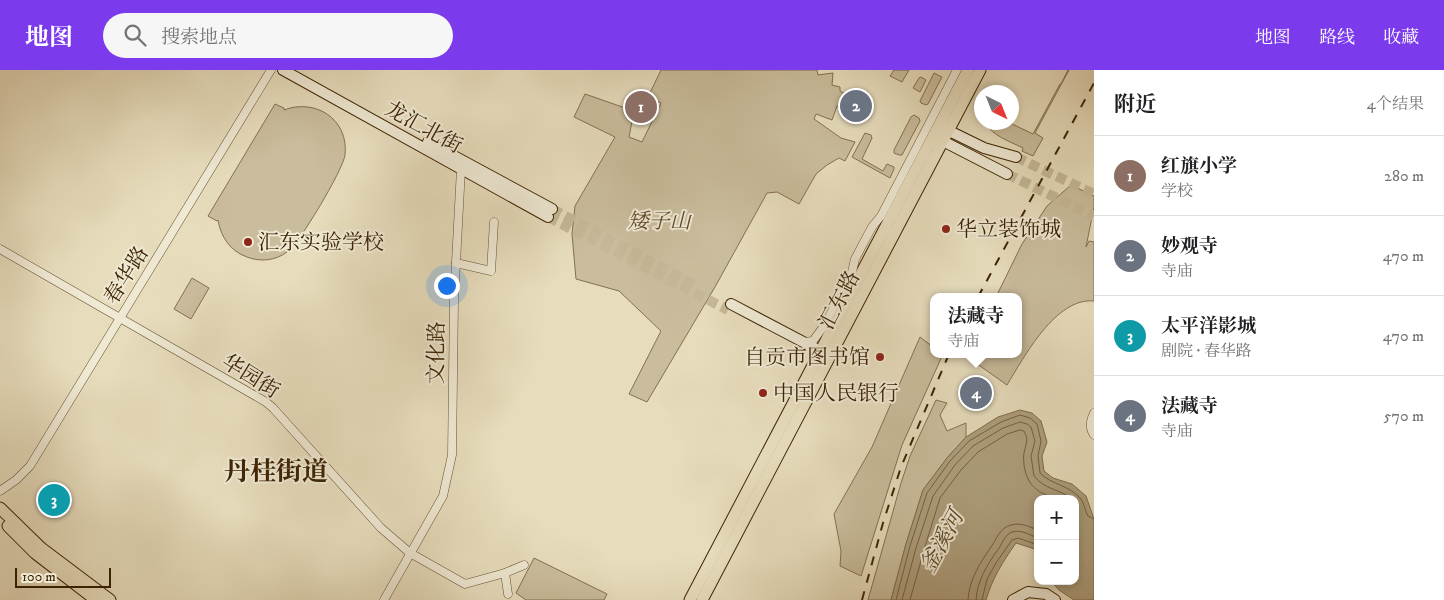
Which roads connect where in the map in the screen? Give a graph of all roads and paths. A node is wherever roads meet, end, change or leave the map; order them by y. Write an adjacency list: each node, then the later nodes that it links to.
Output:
1 (271, 70): 13 (street, 春华路)
2 (283, 70): 8 (main road, 龙汇北街)
3 (294, 70): 8 (main road, 龙汇北街)
4 (957, 70): 14 (street)
5 (968, 70): 7 (main road, 汇东路)
6 (980, 70): 7 (main road, 汇东路)
7 (941, 133): 7 (main road); 15 (main road, 汇东路)
8 (463, 165): 9 (main road, 龙汇北街); 12 (street, 文化路)
9 (550, 213)
10 (494, 222): 12 (street)
11 (0, 249): 13 (street, 华园街)
12 (456, 263): 21 (street, 文化路)
13 (119, 318): 18 (street, 春华路); 21 (street, 华园街)
14 (804, 342): 15 (main road); 15 (main road)
15 (824, 357): 28 (main road, 汇东路); 29 (main road, 汇东路)
16 (1094, 413): 17 (street)
17 (1094, 436)
18 (0, 491)
19 (0, 508): 26 (main road)
20 (0, 519): 25 (main road)
21 (410, 553): 23 (street, 华园街); 27 (street)
22 (524, 565): 23 (street, 华园街)
23 (505, 573): 24 (street)
24 (508, 594)
25 (96, 600)
26 (110, 600)
27 (384, 600)
28 (690, 600)
29 (702, 600)
30 (1013, 600): 33 (main road)
31 (1023, 600): 32 (main road)
32 (1046, 600)
33 (1055, 600)

